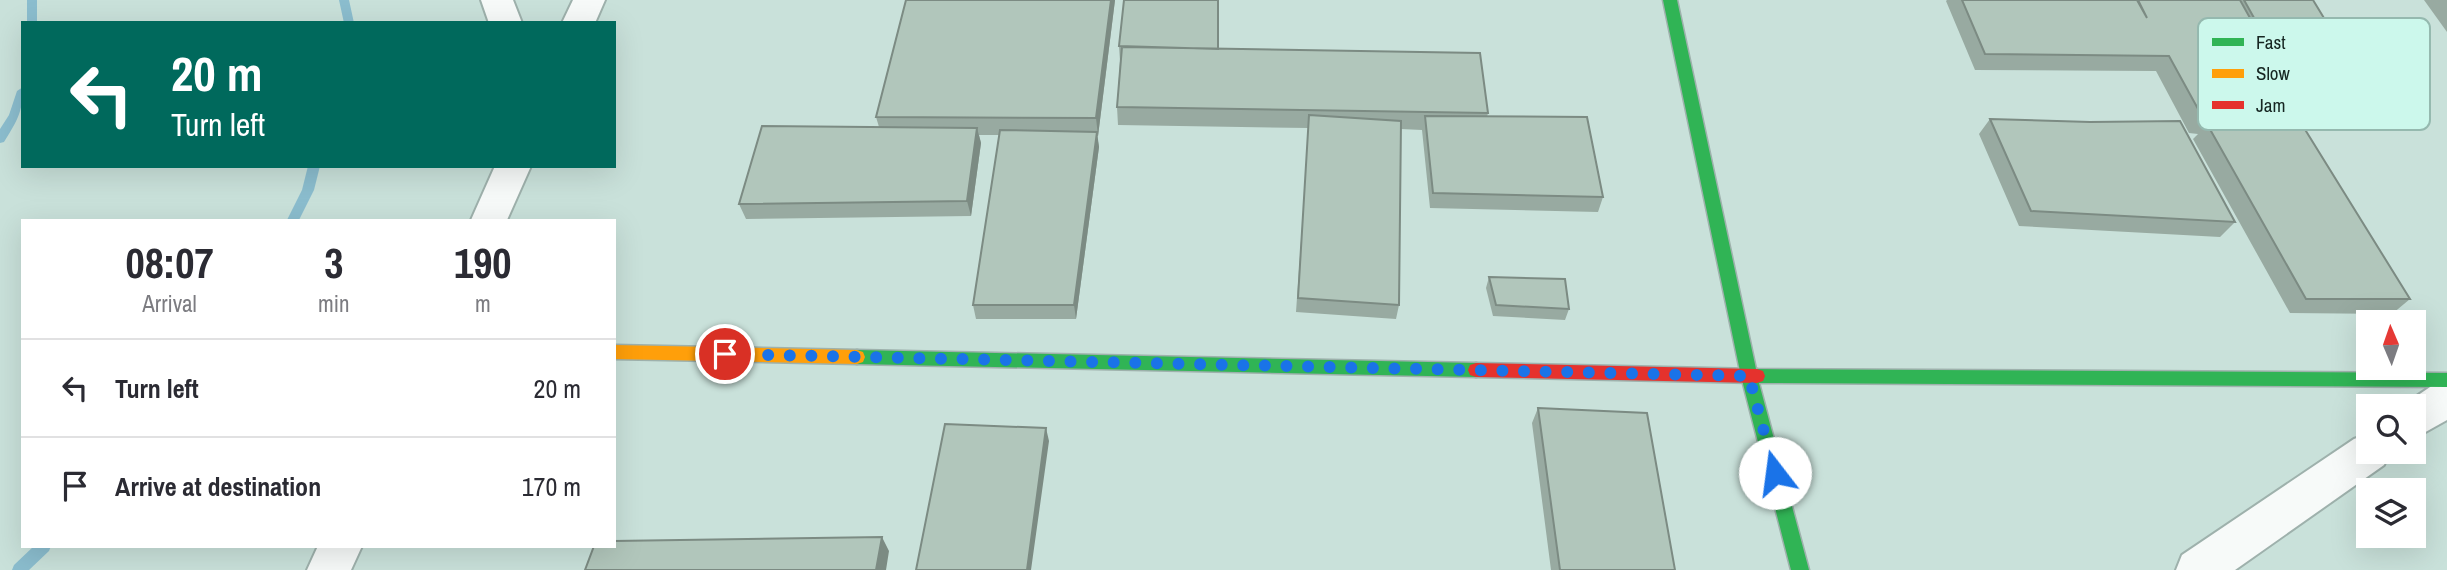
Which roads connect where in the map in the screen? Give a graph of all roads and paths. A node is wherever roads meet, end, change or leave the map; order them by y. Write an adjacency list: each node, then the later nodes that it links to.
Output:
1 (497, 0): 4 (street)
2 (589, 0): 5 (street)
3 (1670, 0): 9 (street)
4 (505, 21)
5 (579, 21)
6 (512, 168): 7 (street)
7 (489, 219)
8 (616, 352): 9 (street)
9 (1749, 376): 10 (street); 16 (street)
10 (2447, 380)
11 (2447, 398): 12 (street)
12 (2426, 412)
13 (2356, 461): 17 (street)
14 (339, 548): 15 (street)
15 (329, 570)
16 (1800, 570)
17 (2198, 570)

